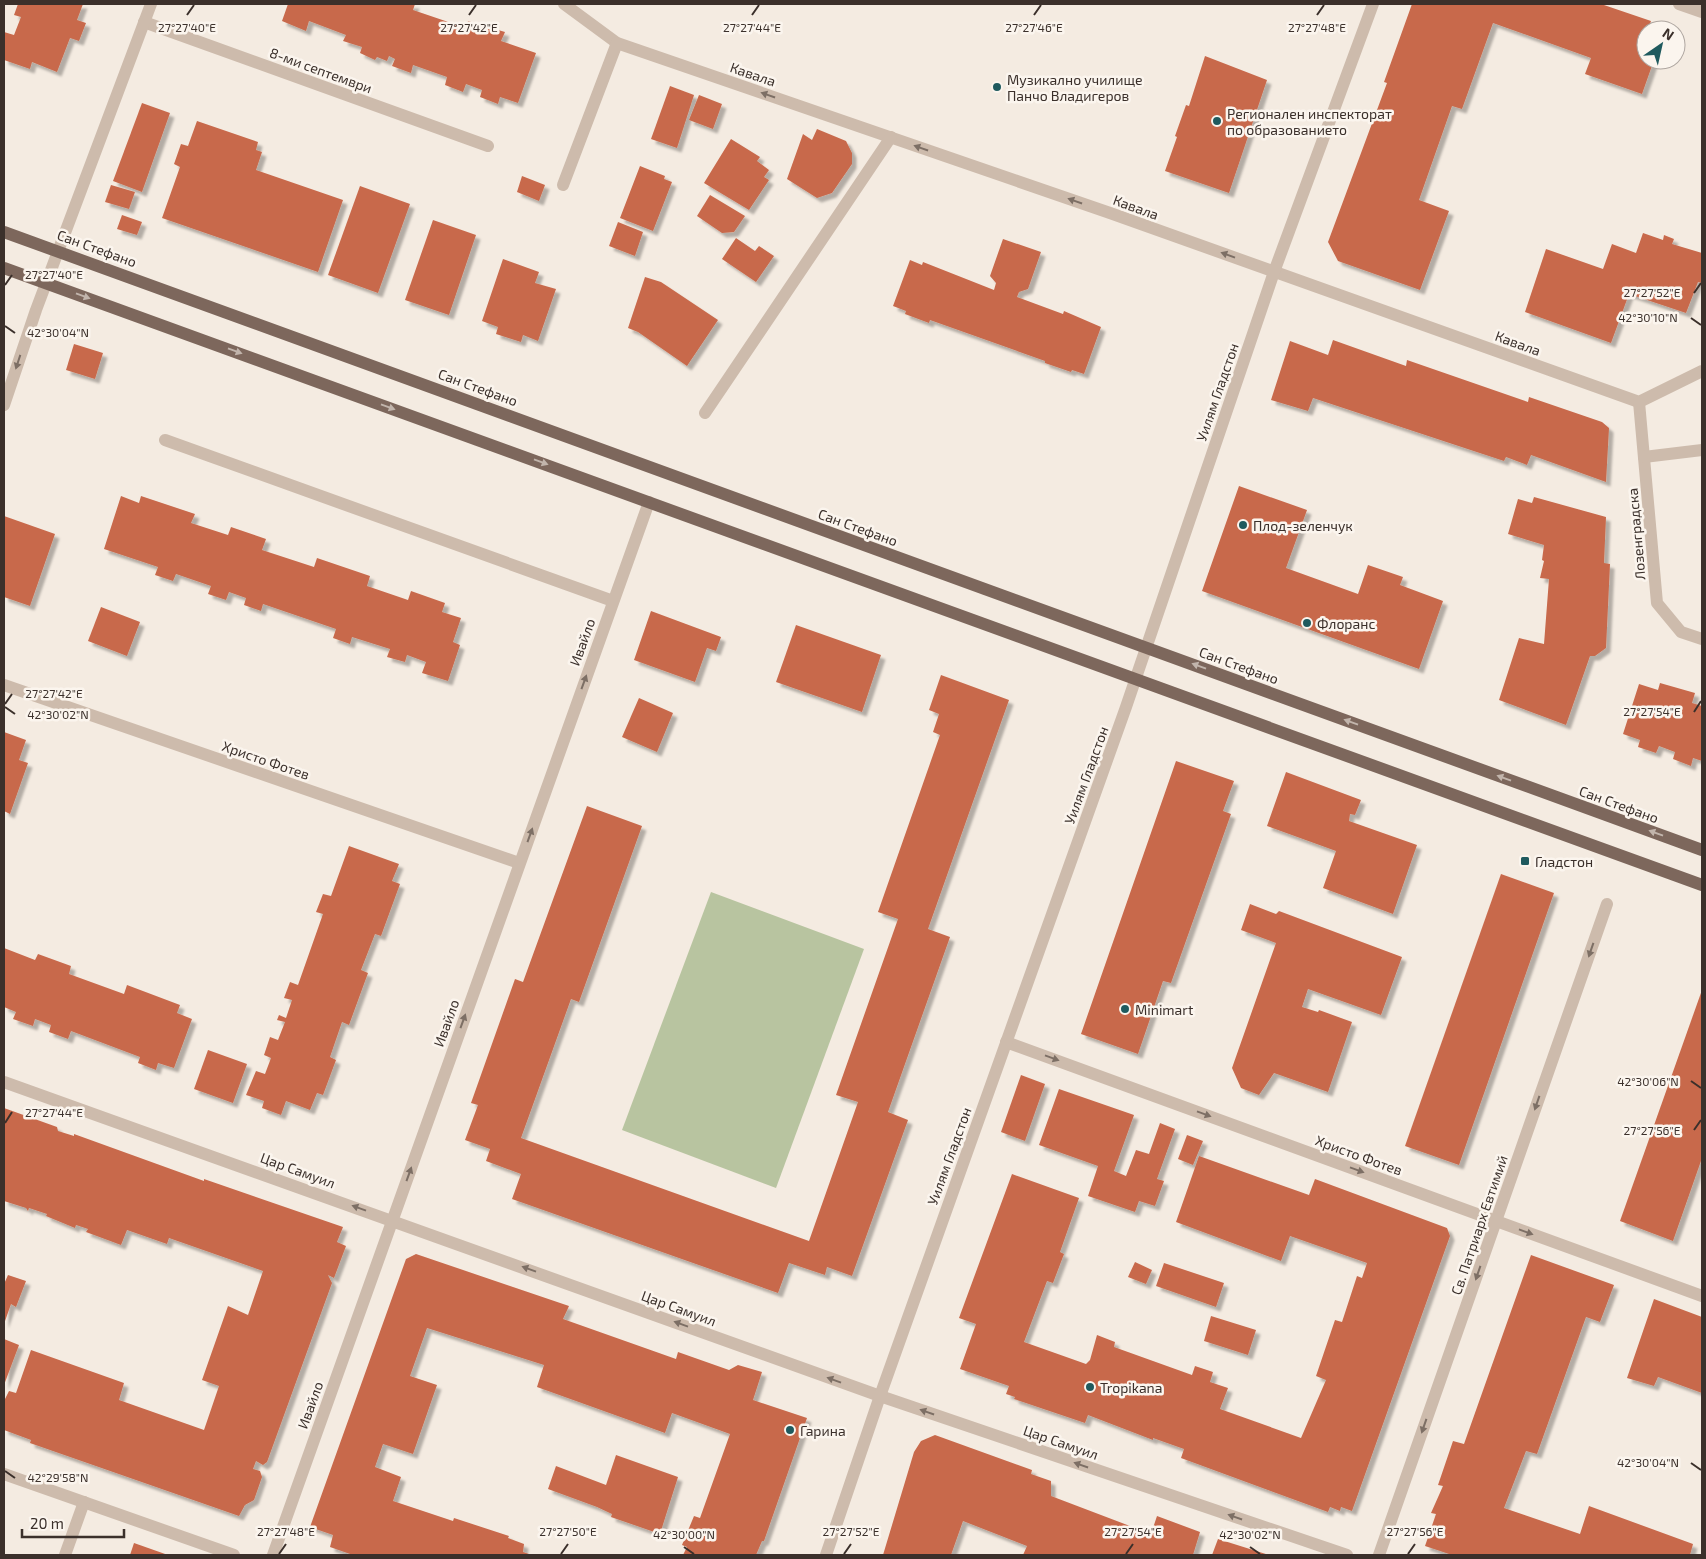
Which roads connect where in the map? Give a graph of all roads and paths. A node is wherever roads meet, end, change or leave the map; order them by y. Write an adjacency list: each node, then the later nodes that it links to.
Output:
1 (151, 4): 6 (street)
2 (564, 4): 7 (street, Кавала)
3 (1373, 4): 14 (street, Уилям Гладстон)
4 (1679, 4): 5 (street)
5 (1702, 12)
6 (144, 22): 9 (street, 8-ми септември); 12 (street)
7 (617, 43): 8 (street, Кавала, one-way to 7); 10 (street)
8 (891, 137): 14 (street, Кавала, one-way to 8); 19 (street)
9 (488, 146)
10 (563, 185)
11 (4, 232): 12 (main road, Сан Стефано)
12 (58, 250): 15 (street); 26 (main road, Сан Стефано)
13 (4, 268): 15 (main road)
14 (1274, 272): 17 (street, Кавала); 26 (street, Уилям Гладстон)
15 (46, 282): 18 (street, one-way to 18); 23 (main road, one-way to 23)
16 (1702, 371): 17 (street)
17 (1638, 402): 22 (street, Лозенградска)
18 (4, 406)
19 (704, 413)
20 (165, 440): 24 (street)
21 (1702, 450): 22 (street)
22 (1644, 457): 25 (street, Лозенградска)
23 (649, 502): 24 (street, Ивайло); 27 (main road)
24 (613, 600): 30 (street, Ивайло, one-way to 24)
25 (1702, 639)
26 (1146, 647): 27 (street, Уилям Гладстон); 29 (main road, Сан Стефано, one-way to 26)
27 (1134, 680): 31 (main road); 33 (street, Уилям Гладстон)
28 (4, 684): 30 (street, Христо Фотев)
29 (1702, 850)
30 (519, 863): 35 (street, Ивайло, one-way to 30)
31 (1702, 885)
32 (1607, 904): 36 (street, Св. Патриарх Евтимий, one-way to 36)
33 (1006, 1042): 36 (street, Христо Фотев, one-way to 36); 38 (street, Уилям Гладстон)
34 (4, 1082): 35 (street, Цар Самуил, one-way to 34)
35 (392, 1220): 38 (street, Цар Самуил, one-way to 35); 43 (street, Ивайло)
36 (1496, 1221): 37 (street, Христо Фотев, one-way to 37); 46 (street, Св. Патриарх Евтимий, one-way to 46)
37 (1702, 1296)
38 (880, 1396): 44 (street, Уилям Гладстон); 45 (street, Цар Самуил, one-way to 38)
39 (4, 1474): 40 (street)
40 (84, 1502): 41 (street); 42 (street)
41 (65, 1555)
42 (234, 1555)
43 (273, 1555)
44 (826, 1555)
45 (1347, 1555)
46 (1379, 1555)

